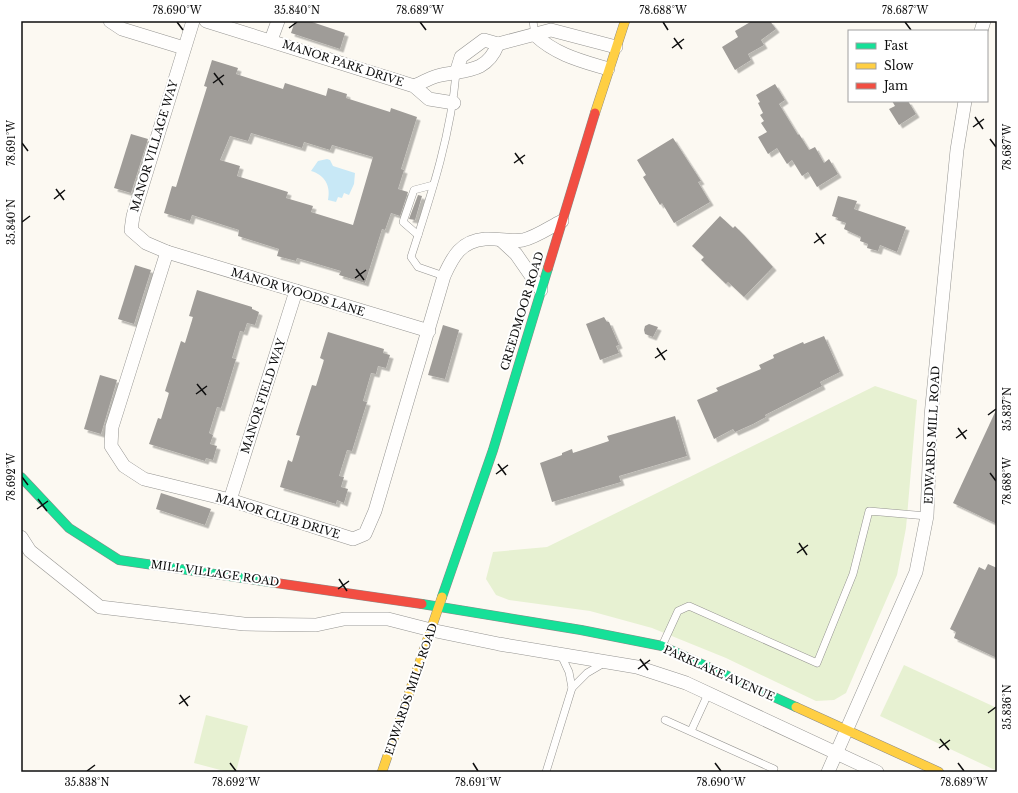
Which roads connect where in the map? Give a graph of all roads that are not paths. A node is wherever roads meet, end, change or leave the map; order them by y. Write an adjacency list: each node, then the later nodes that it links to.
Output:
1 (110, 21): 11 (street)
2 (193, 21): 11 (street, MANOR VILLAGE WAY)
3 (206, 21): 8 (street, MANOR PARK DRIVE)
4 (278, 21): 8 (street, MANOR PARK DRIVE)
5 (533, 21): 7 (lane)
6 (624, 21): 10 (street, CREEDMOOR ROAD)
7 (535, 35): 9 (street); 10 (street); 12 (street)
8 (271, 40): 14 (street, MANOR PARK DRIVE)
9 (498, 44): 13 (street, MANOR PARK DRIVE); 13 (street)
10 (616, 47): 12 (street, CREEDMOOR ROAD)
11 (184, 48): 21 (street, MANOR VILLAGE WAY)
12 (608, 69): 18 (street, CREEDMOOR ROAD)
13 (456, 73): 14 (street, MANOR PARK DRIVE); 16 (lane)
14 (414, 86): 16 (street, MANOR PARK DRIVE)
15 (965, 102): 28 (street, EDWARDS MILL ROAD)
16 (454, 103): 17 (lane)
17 (433, 185): 19 (lane); 19 (lane)
18 (562, 221): 20 (street, MANOR CLUB DRIVE); 23 (street, CREEDMOOR ROAD)
19 (418, 235): 22 (lane)
20 (502, 241): 22 (street, MANOR CLUB DRIVE); 23 (street)
21 (167, 252): 24 (street, MANOR WOODS LANE); 27 (street, MANOR CLUB DRIVE)
22 (444, 276): 25 (street, MANOR CLUB DRIVE)
23 (541, 290): 30 (street, CREEDMOOR ROAD)
24 (296, 291): 25 (street, MANOR WOODS LANE); 27 (street, MANOR FIELD WAY)
25 (429, 331): 27 (street, MANOR CLUB DRIVE)
26 (21, 477): 30 (street, MILL VILLAGE ROAD)
27 (230, 500)
28 (927, 516): 32 (lane); 39 (street, EDWARDS MILL ROAD)
29 (21, 537): 31 (street)
30 (439, 606): 31 (street, EDWARDS MILL ROAD); 32 (street, PARKLAKE AVENUE)
31 (432, 630): 33 (street, PARKLAKE AVENUE); 41 (street, EDWARDS MILL ROAD)
32 (662, 646): 39 (street, PARKLAKE AVENUE)
33 (561, 655): 34 (street, PARKLAKE AVENUE); 35 (lane)
34 (604, 662): 35 (lane); 36 (street, PARKLAKE AVENUE)
35 (572, 688): 42 (lane)
36 (708, 694): 38 (lane); 40 (street, PARKLAKE AVENUE)
37 (665, 720): 38 (lane)
38 (692, 731): 43 (lane)
39 (847, 732): 40 (street, EDWARDS MILL ROAD); 46 (street, PARKLAKE AVENUE)
40 (837, 753): 44 (street, EDWARDS MILL ROAD); 45 (street, PARKLAKE AVENUE)
41 (382, 772)
42 (546, 772)
43 (772, 772)
44 (828, 772)
45 (877, 772)
46 (939, 772)

